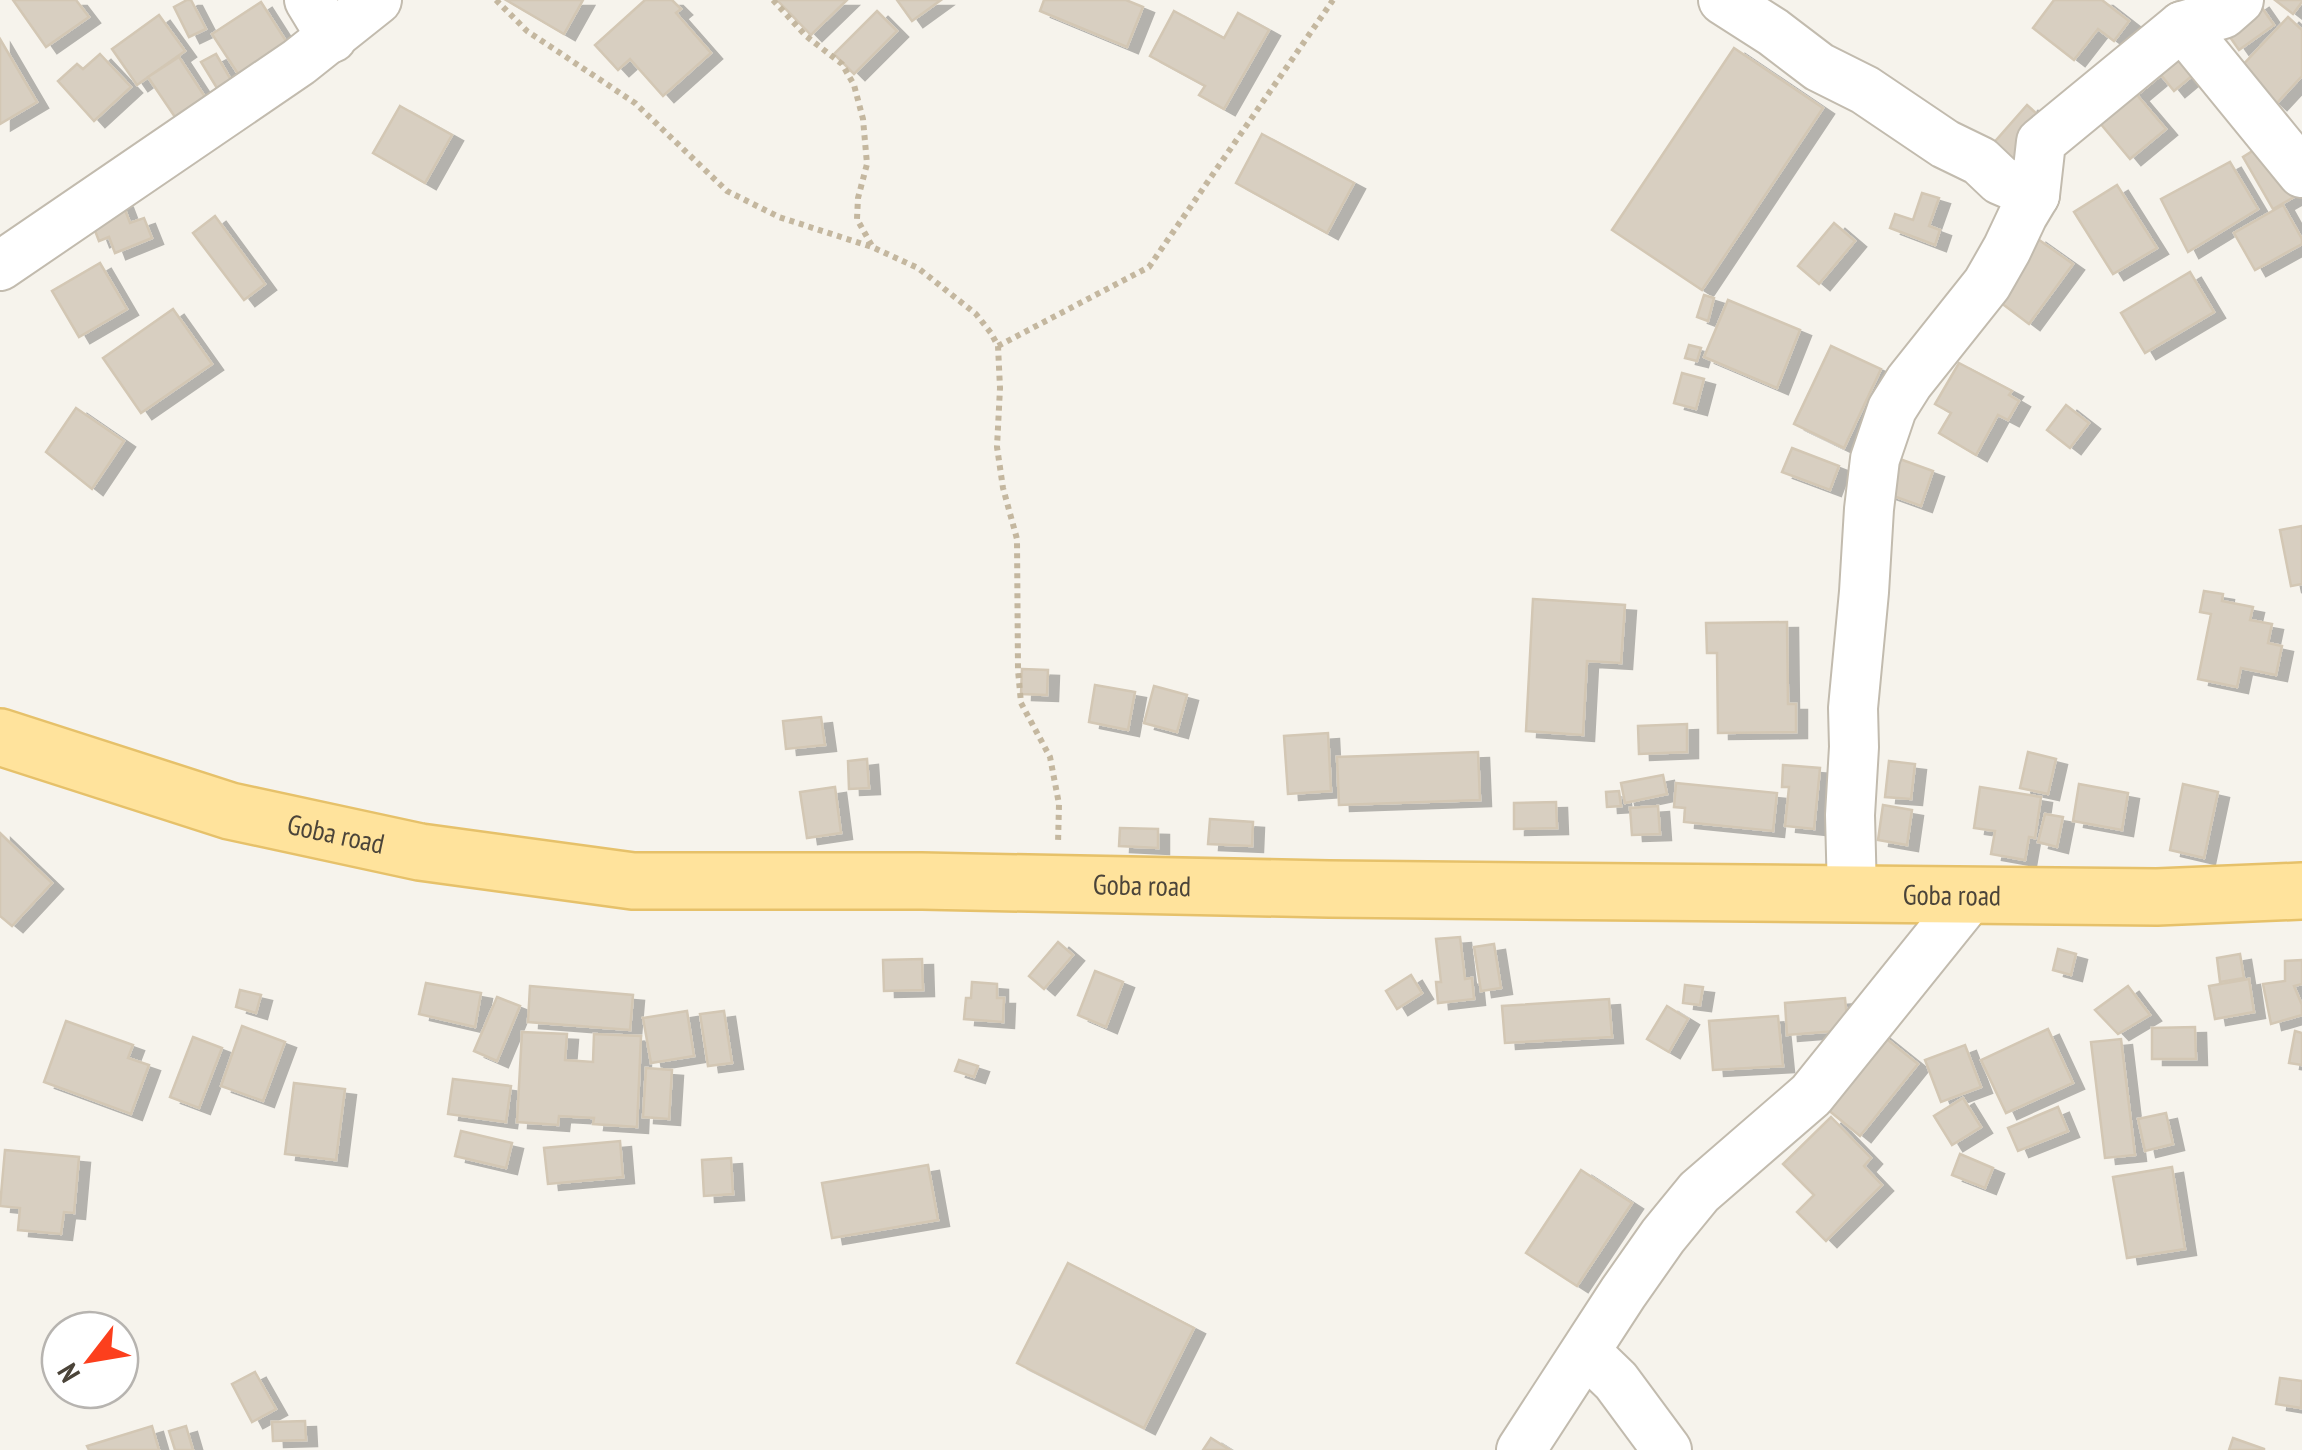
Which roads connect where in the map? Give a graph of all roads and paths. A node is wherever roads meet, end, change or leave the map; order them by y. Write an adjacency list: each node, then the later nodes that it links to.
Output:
1 (377, 0): 7 (street)
2 (496, 0): 11 (path)
3 (772, 0): 11 (path)
4 (1333, 0): 13 (path)
5 (1723, 0): 10 (street)
6 (2239, 0): 8 (street)
7 (320, 19): 12 (street)
8 (2182, 26): 9 (street); 10 (street)
9 (2302, 174)
10 (2035, 195): 17 (street)
11 (872, 247): 13 (path)
12 (0, 266)
13 (998, 346): 15 (path)
14 (0, 737): 15 (main road, Goba road)
15 (1059, 885): 17 (main road, Goba road)
16 (2302, 890): 18 (main road, Goba road)
17 (1852, 894): 18 (main road, Goba road)
18 (1972, 896): 19 (street)
19 (1586, 1352): 20 (street); 21 (street)
20 (1522, 1450)
21 (1667, 1450)

